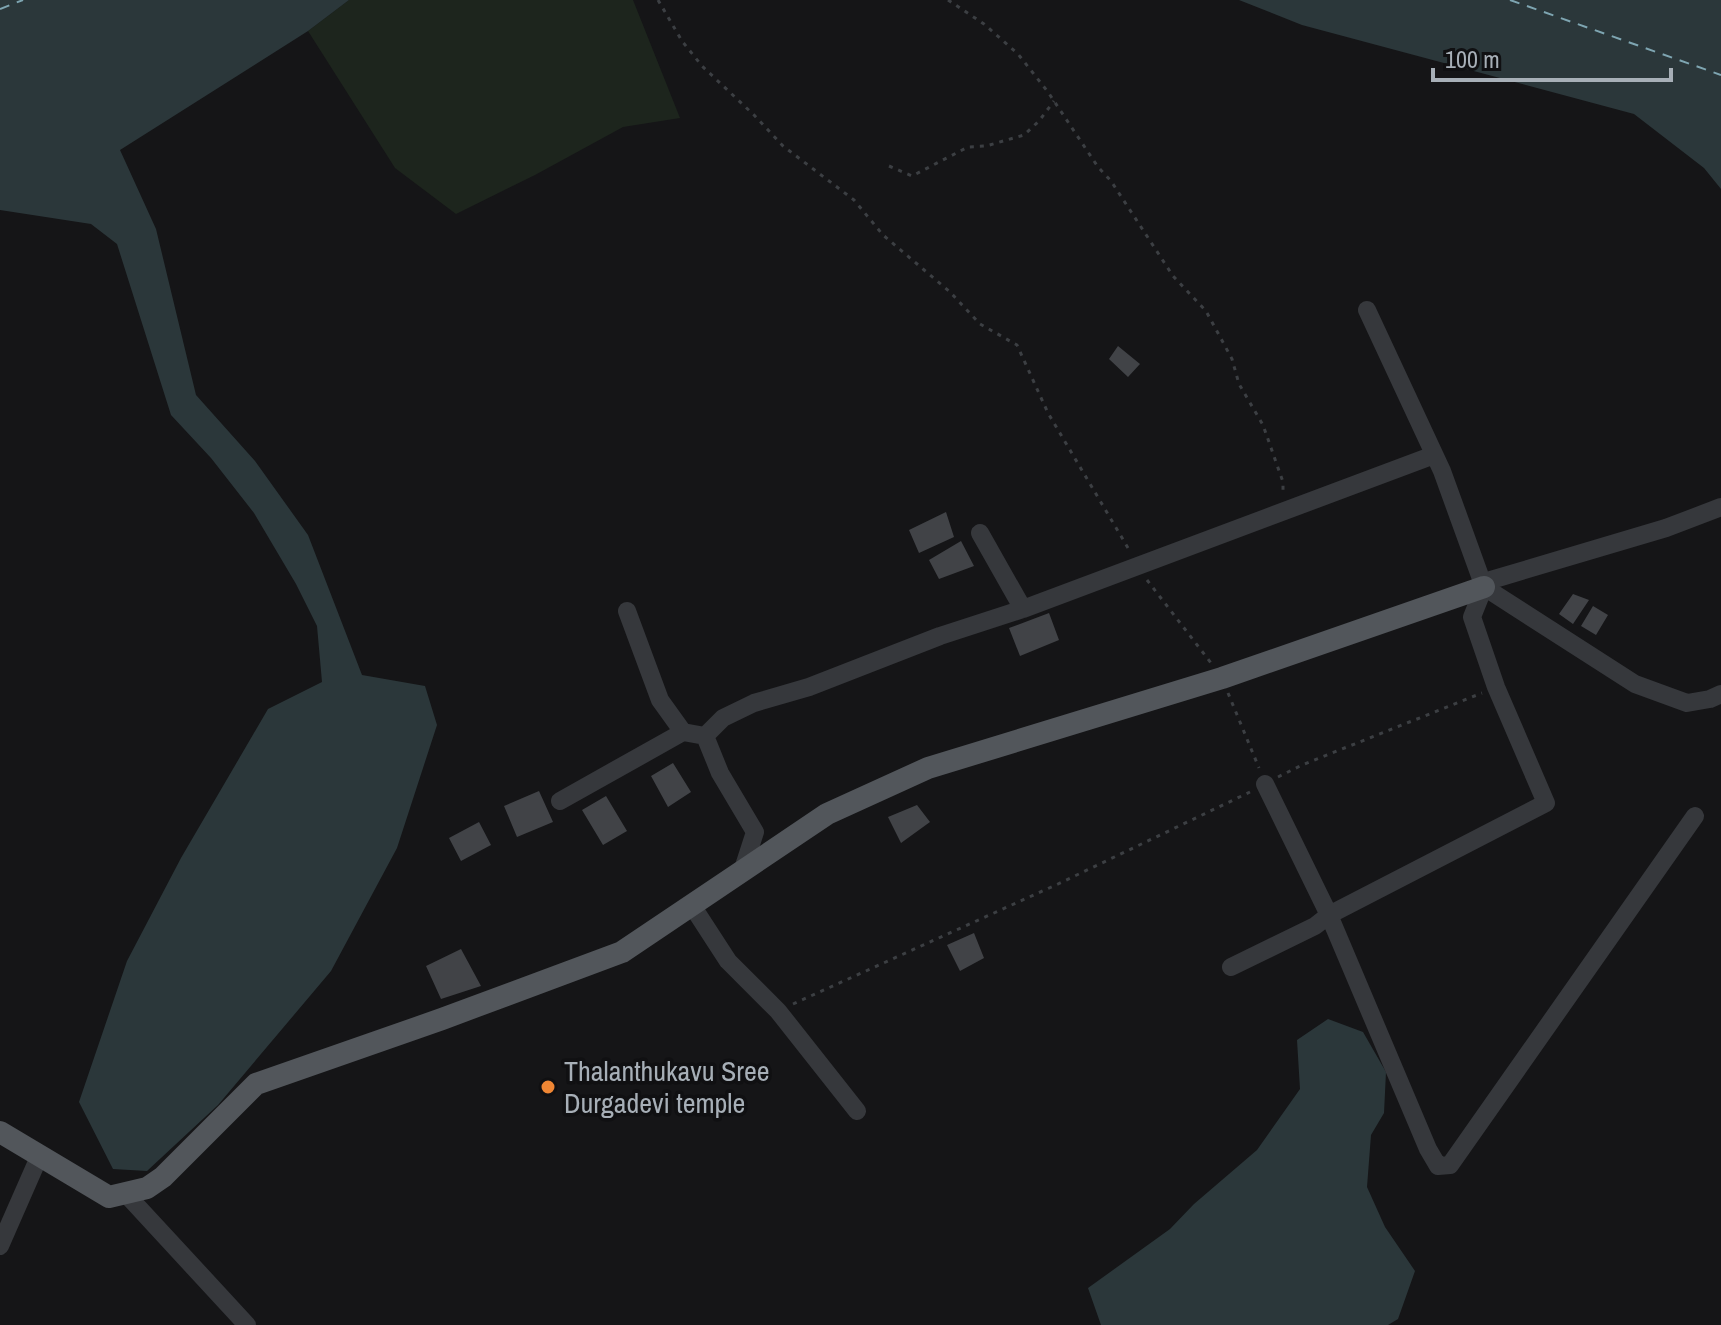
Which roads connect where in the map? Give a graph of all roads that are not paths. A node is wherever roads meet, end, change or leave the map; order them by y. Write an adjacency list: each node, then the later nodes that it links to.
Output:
1 (1367, 310): 2 (street)
2 (1434, 455): 5 (street); 6 (street)
3 (1721, 507): 5 (street)
4 (980, 533): 6 (street)
5 (1484, 587): 8 (street); 14 (main road); 16 (street)
6 (1023, 609): 10 (street)
7 (627, 611): 9 (street)
8 (1721, 694)
9 (683, 732): 10 (street); 12 (street)
10 (705, 736): 14 (street)
11 (1265, 784): 16 (street)
12 (560, 801)
13 (1695, 816): 16 (street)
14 (743, 869): 15 (main road)
15 (691, 904): 18 (street); 21 (main road)
16 (1329, 915): 17 (street)
17 (1231, 967)
18 (857, 1111)
19 (0, 1132): 20 (main road)
20 (39, 1157): 21 (main road); 22 (street)
21 (126, 1194): 23 (street)
22 (0, 1246)
23 (247, 1325)

